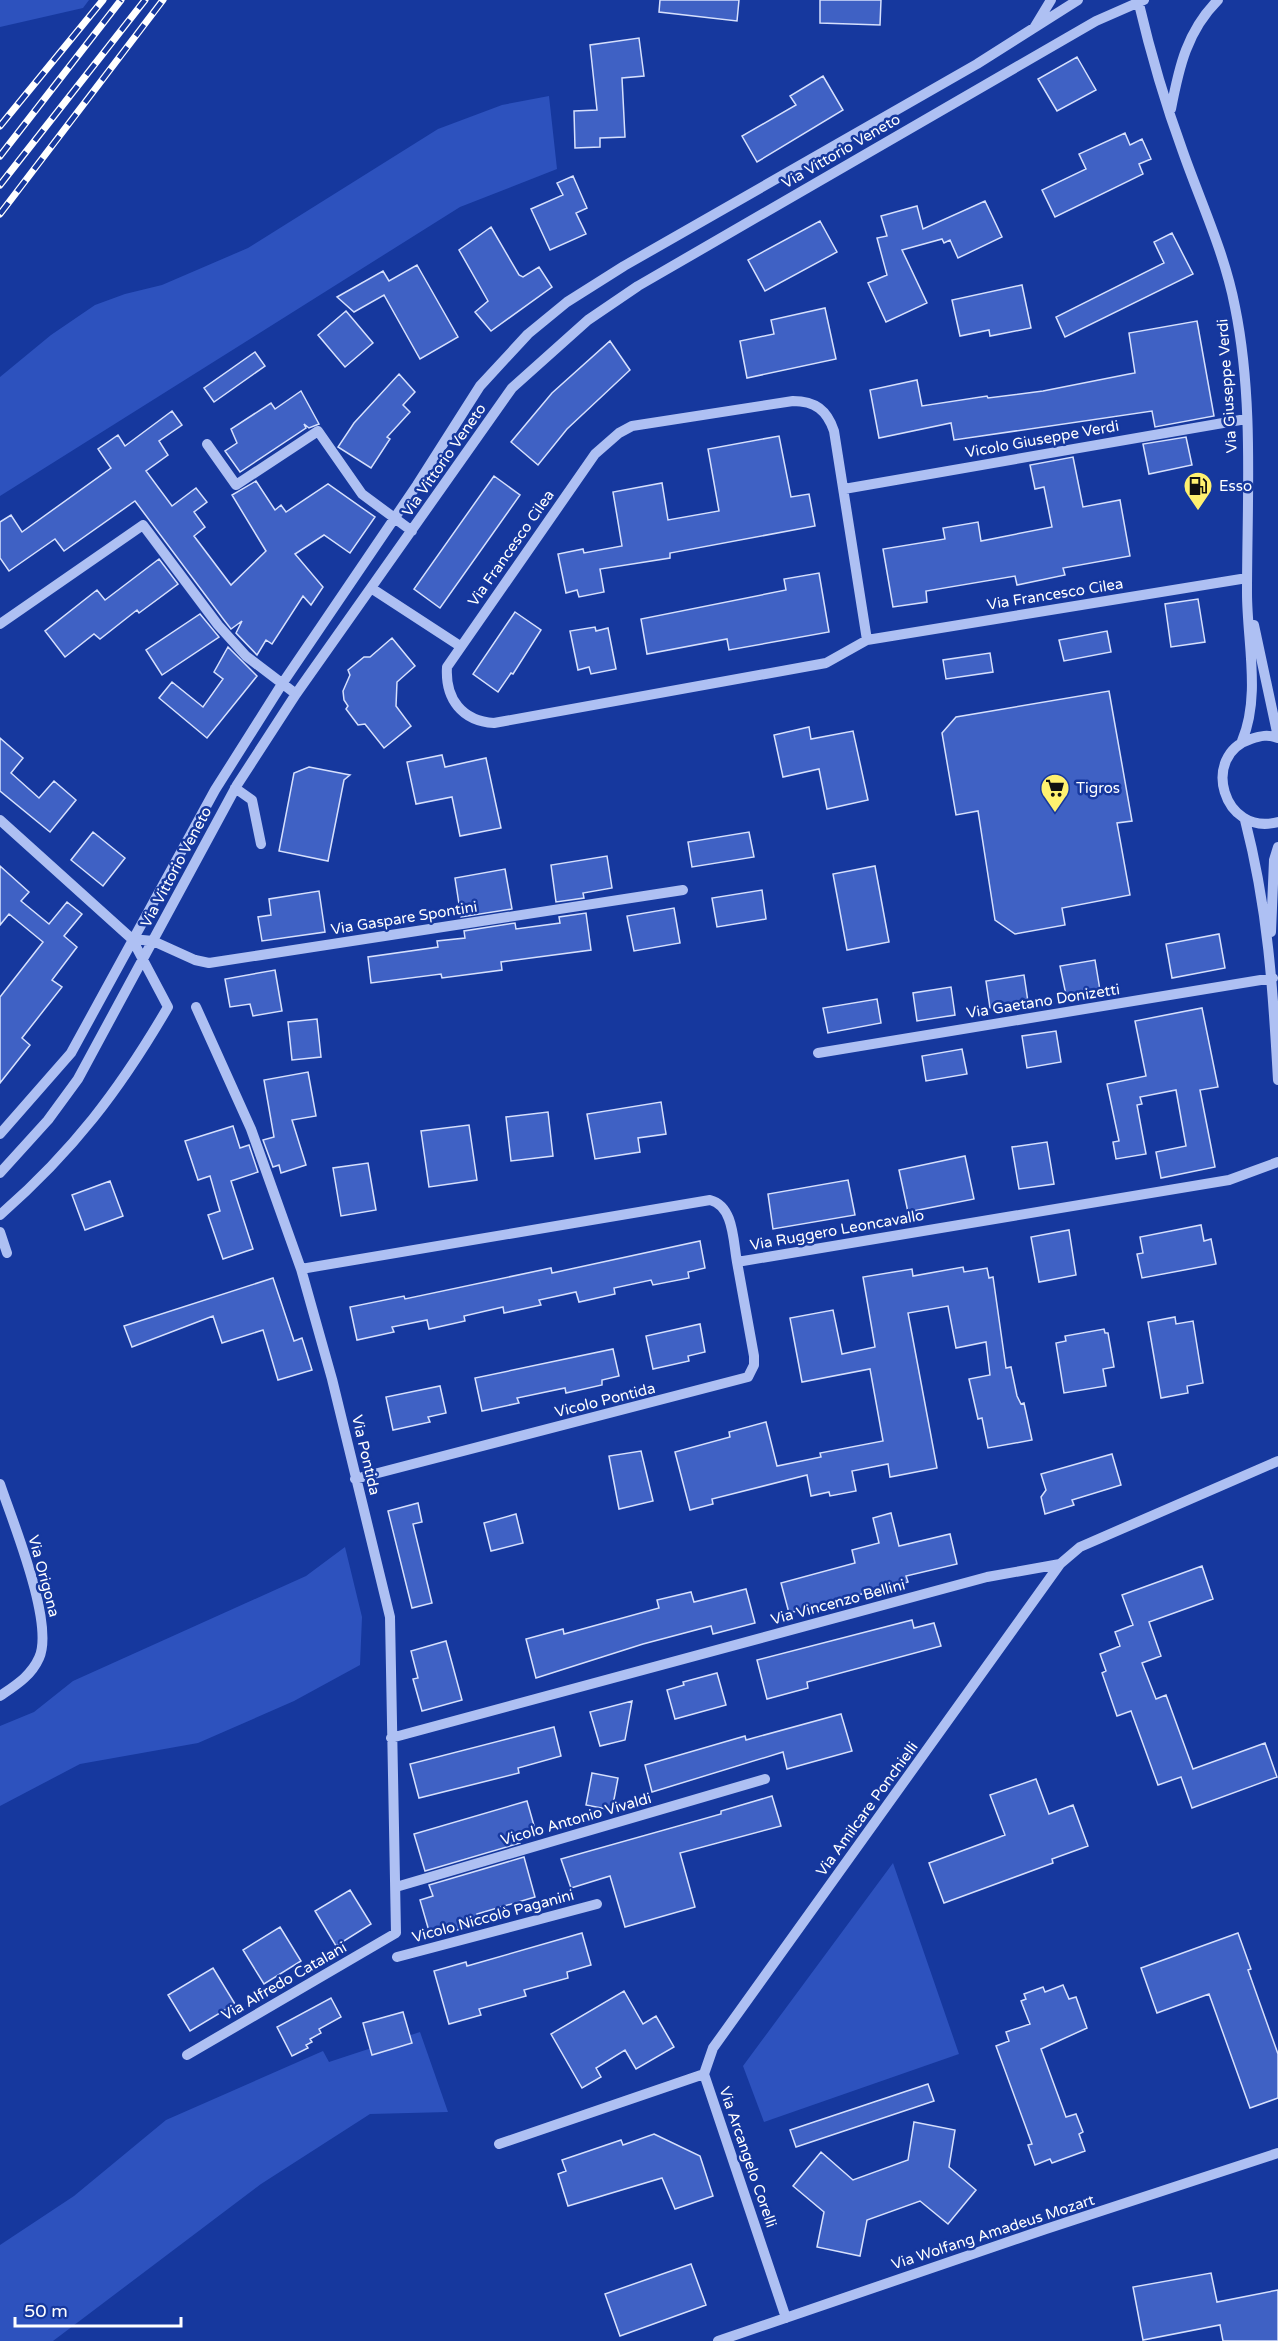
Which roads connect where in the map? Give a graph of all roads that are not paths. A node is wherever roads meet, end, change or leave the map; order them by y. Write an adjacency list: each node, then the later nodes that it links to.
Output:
1 (1051, 0): 5 (street); 6 (street)
2 (1077, 0): 5 (street, Via Vittorio Veneto)
3 (1218, 0): 7 (street)
4 (1140, 1): 7 (street, Via Giuseppe Verdi); 12 (street, Via Vittorio Veneto)
5 (1059, 12): 6 (street, Via Vittorio Veneto)
6 (1032, 30): 11 (street, Via Vittorio Veneto)
7 (1171, 112): 8 (street, Via Giuseppe Verdi)
8 (1246, 419): 10 (street, Vicolo Giuseppe Verdi); 13 (street, Via Giuseppe Verdi)
9 (207, 444): 11 (street)
10 (844, 489): 17 (street, Via Francesco Cilea); 18 (street, Via Francesco Cilea)
11 (395, 518): 12 (street); 19 (street, Via Vittorio Veneto)
12 (412, 531): 14 (street, Via Vittorio Veneto)
13 (1247, 578): 15 (street, Via Giuseppe Verdi); 17 (street, Via Francesco Cilea)
14 (371, 588): 18 (street); 20 (street, Via Vittorio Veneto)
15 (1247, 596): 21 (street, Via Giuseppe Verdi); 22 (street, Via Giuseppe Verdi)
16 (0, 624): 19 (street)
17 (867, 640): 18 (street, Via Francesco Cilea)
18 (460, 646)
19 (282, 684): 20 (street); 30 (street, Via Vittorio Veneto)
20 (296, 694): 23 (street, Via Vittorio Veneto)
21 (1278, 737): 22 (street)
22 (1242, 741): 25 (street)
23 (235, 788): 27 (street); 31 (street, Via Vittorio Veneto)
24 (0, 820): 30 (street)
25 (1245, 820): 26 (street); 32 (street)
26 (1278, 822)
27 (261, 844)
28 (1278, 847): 32 (street)
29 (683, 890): 31 (street, Via Gaspare Spontini)
30 (132, 939): 31 (street, Via Gaspare Spontini); 33 (street); 38 (street, Via Vittorio Veneto)
31 (153, 941): 33 (street, Via Vittorio Veneto)
32 (1270, 953): 34 (street)
33 (143, 961): 40 (street, Via Vittorio Veneto); 41 (street)
34 (1273, 978): 36 (street, Via Gaetano Donizetti); 37 (street)
35 (196, 1007): 45 (street, Via Pontida)
36 (818, 1053)
37 (1278, 1080)
38 (0, 1134)
39 (1278, 1162): 44 (street, Via Ruggero Leoncavallo)
40 (0, 1173)
41 (0, 1215)
42 (0, 1232): 43 (street)
43 (7, 1253)
44 (737, 1262): 45 (street, Via Ruggero Leoncavallo); 47 (street, Vicolo Pontida)
45 (301, 1269): 47 (street, Via Pontida)
46 (1278, 1461): 49 (street, Via Vincenzo Bellini)
47 (355, 1479): 51 (street, Via Pontida)
48 (0, 1484): 50 (street, Via Origona)
49 (1060, 1564): 51 (street, Via Vincenzo Bellini); 58 (street, Via Amilcare Ponchielli)
50 (0, 1696)
51 (391, 1738): 53 (street, Via Pontida)
52 (765, 1779): 53 (street, Vicolo Antonio Vivaldi)
53 (396, 1887): 55 (street, Via Pontida)
54 (597, 1904): 56 (street, Vicolo Niccolò Paganini)
55 (396, 1933): 57 (street, Via Alfredo Catalani)
56 (397, 1957)
57 (187, 2055)
58 (704, 2074): 59 (street, Via Arcangelo Corelli); 61 (street, Via Arcangelo Corelli)
59 (500, 2144)
60 (1278, 2153): 61 (street, Via Wolfang Amadeus Mozart)
61 (786, 2318): 62 (street, Via Wolfang Amadeus Mozart)
62 (718, 2341)

